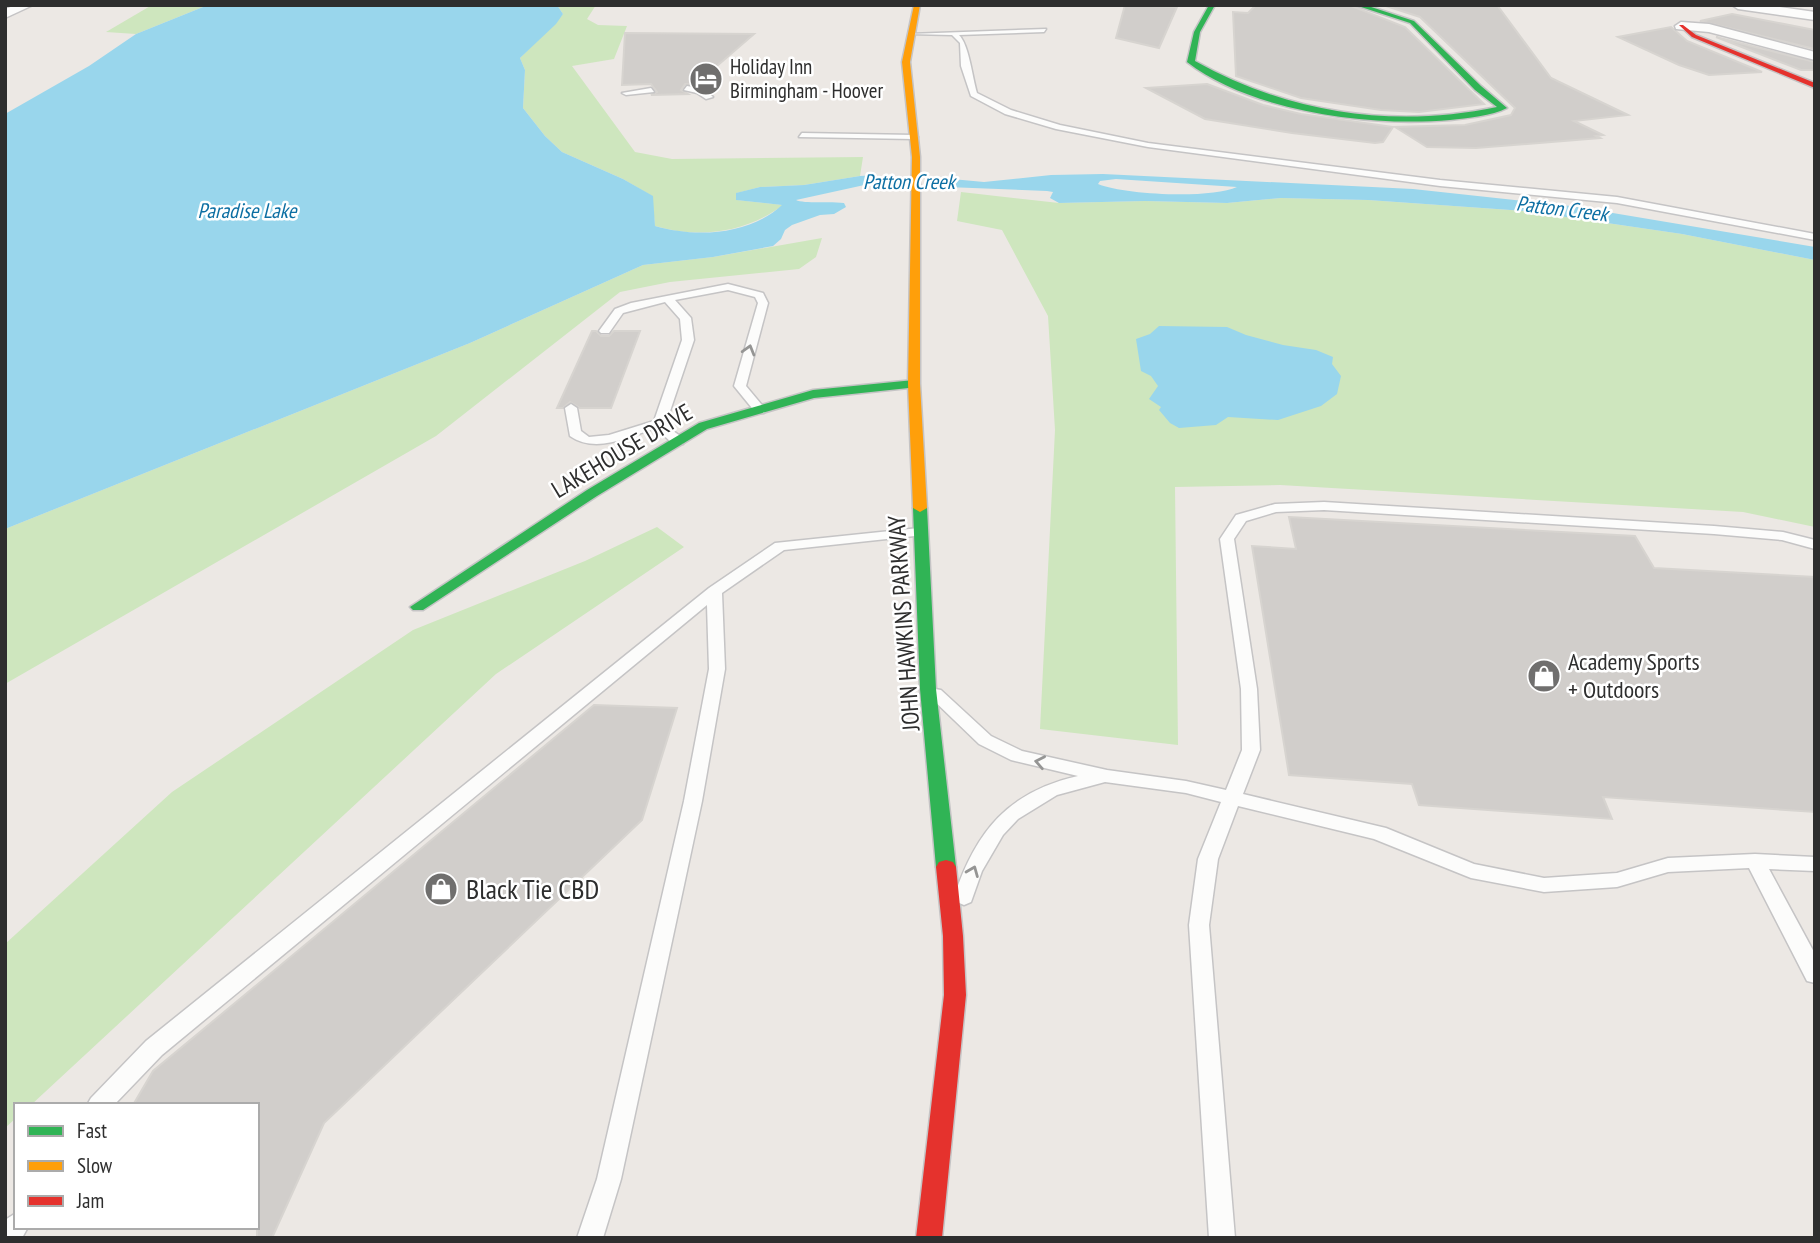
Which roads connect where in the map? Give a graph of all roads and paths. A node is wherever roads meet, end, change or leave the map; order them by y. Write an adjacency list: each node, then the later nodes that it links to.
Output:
1 (27, 5): 6 (street)
2 (916, 5): 11 (street, JOHN HAWKINS PARKWAY)
3 (1212, 5): 4 (street)
4 (1358, 5)
5 (1738, 5): 7 (street)
6 (5, 14)
7 (1815, 16)
8 (1681, 26): 12 (street); 13 (street)
9 (1044, 30): 10 (lane)
10 (954, 33): 11 (lane); 20 (lane)
11 (912, 34): 19 (street, JOHN HAWKINS PARKWAY)
12 (1815, 56)
13 (1815, 86)
14 (687, 89): 17 (lane)
15 (651, 90): 16 (lane)
16 (626, 93)
17 (709, 97)
18 (802, 135): 19 (lane)
19 (914, 137): 23 (street, JOHN HAWKINS PARKWAY)
20 (1815, 237)
21 (668, 299): 22 (lane); 25 (lane, one-way to 21); 26 (lane)
22 (605, 331)
23 (914, 384): 25 (street, LAKEHOUSE DRIVE); 28 (street, JOHN HAWKINS PARKWAY)
24 (571, 408): 26 (lane)
25 (760, 410): 27 (street, LAKEHOUSE DRIVE)
26 (660, 423): 27 (lane)
27 (678, 441): 31 (street, LAKEHOUSE DRIVE)
28 (919, 532): 30 (lane); 32 (street, JOHN HAWKINS PARKWAY)
29 (1815, 545): 34 (lane)
30 (714, 591): 39 (lane); 40 (lane)
31 (418, 607)
32 (928, 689): 33 (lane, one-way to 32); 37 (street, JOHN HAWKINS PARKWAY)
33 (1107, 776): 34 (lane); 37 (lane, one-way to 33)
34 (1233, 798): 35 (lane); 42 (lane)
35 (1755, 861): 36 (lane); 38 (lane)
36 (1815, 863)
37 (953, 936): 41 (street, JOHN HAWKINS PARKWAY)
38 (1815, 975)
39 (101, 1103)
40 (590, 1238)
41 (929, 1238)
42 (1222, 1238)

